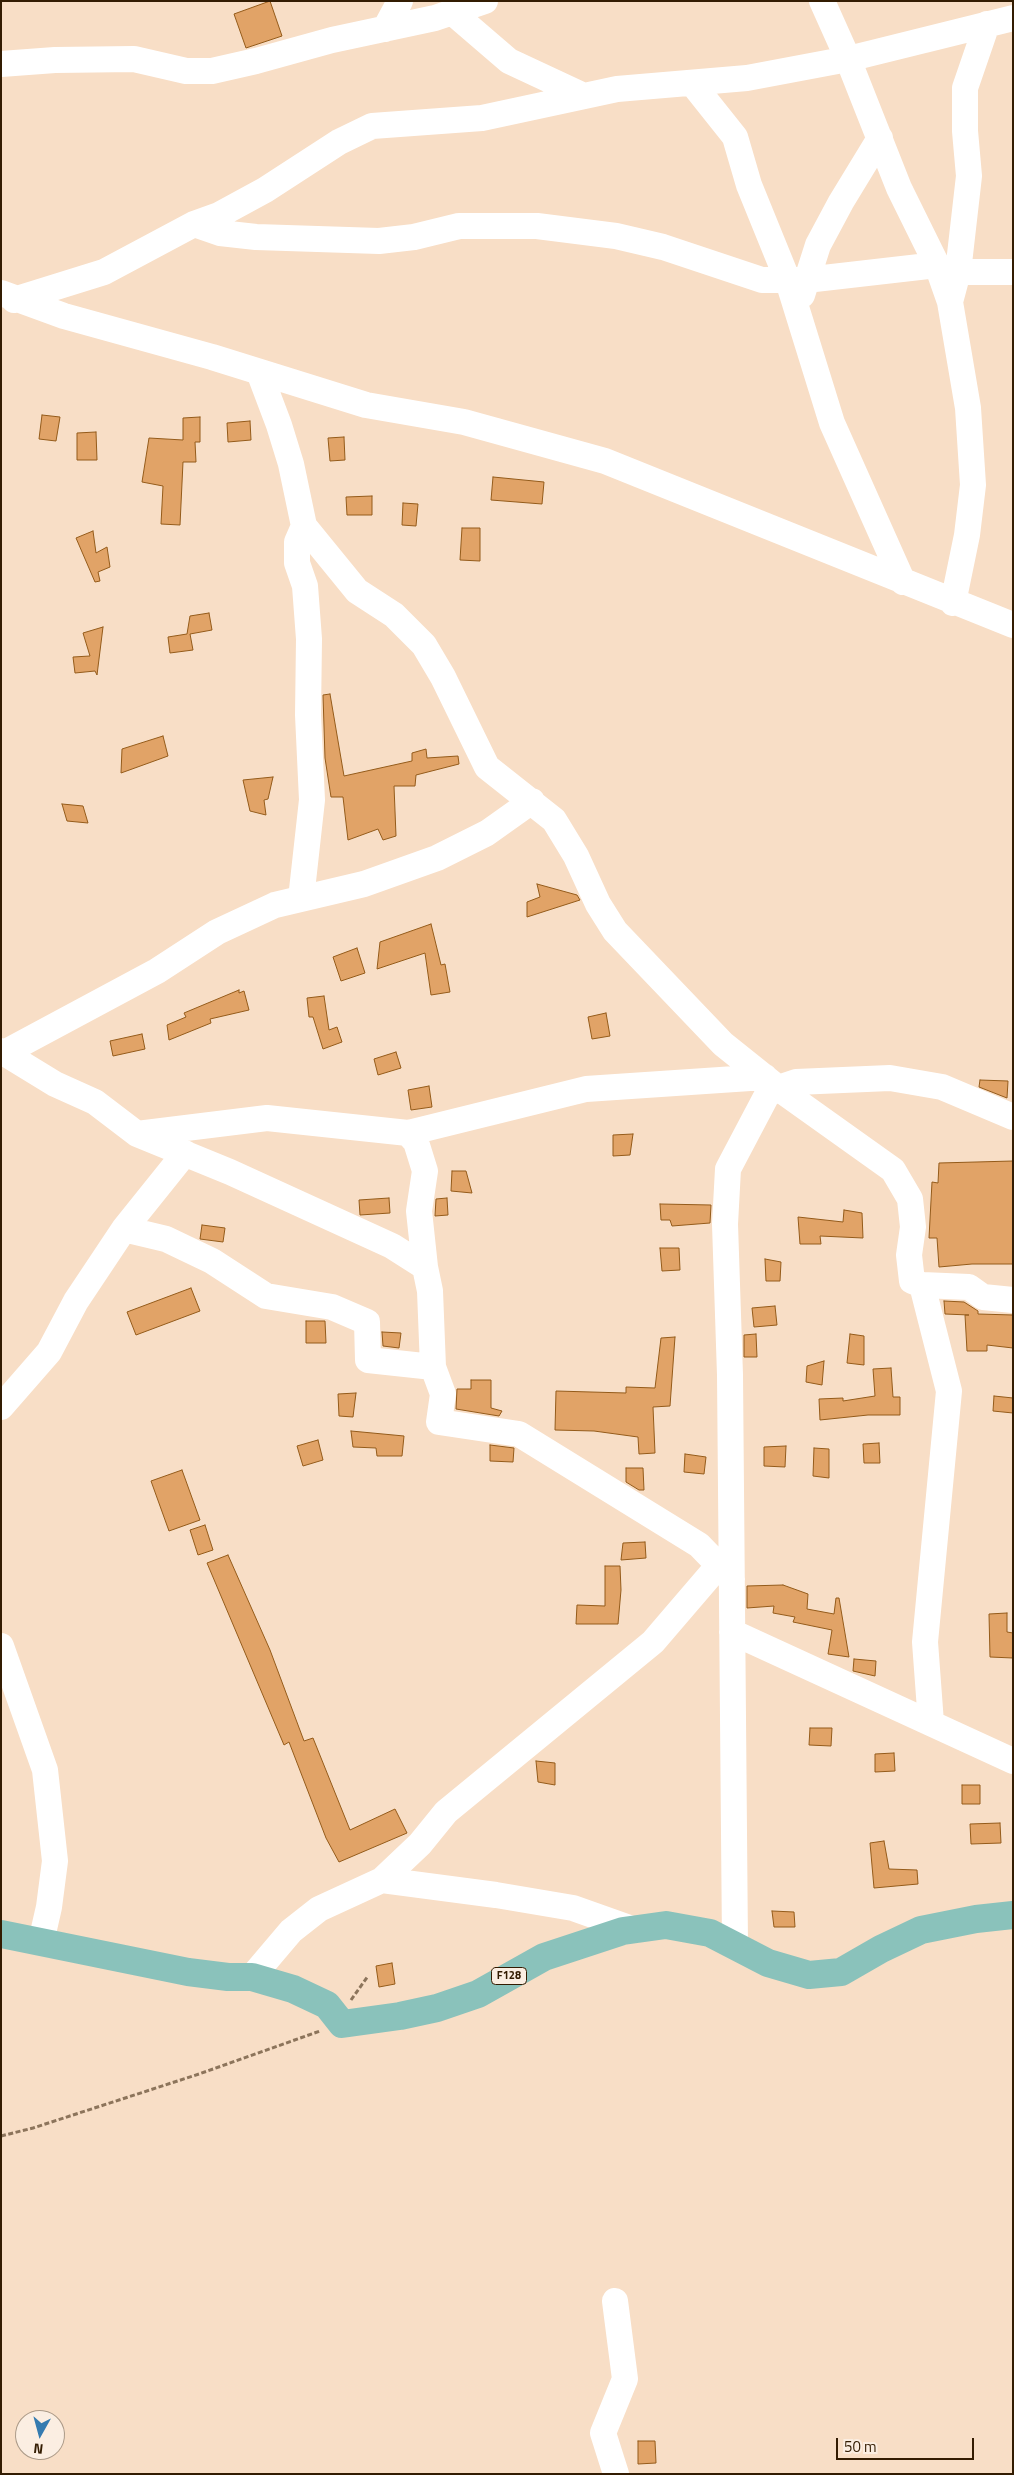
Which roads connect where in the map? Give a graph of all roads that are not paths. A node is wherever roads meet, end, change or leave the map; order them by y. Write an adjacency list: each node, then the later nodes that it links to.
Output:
1 (400, 1): 7 (street)
2 (485, 1): 4 (street)
3 (822, 1): 8 (street)
4 (452, 12): 7 (street); 10 (street)
5 (1013, 18): 6 (street)
6 (987, 24): 8 (street); 18 (street)
7 (385, 29): 9 (street)
8 (848, 59): 11 (street); 14 (street)
9 (1, 64)
10 (519, 66): 12 (street); 13 (street)
11 (692, 83): 12 (street); 20 (street)
12 (584, 96): 13 (street)
13 (518, 110): 15 (street)
14 (880, 138): 18 (street); 20 (street)
15 (194, 224): 16 (street); 17 (street)
16 (220, 233): 17 (street); 20 (street)
17 (140, 254): 21 (street)
18 (948, 268): 19 (street); 20 (street); 27 (street)
19 (1013, 272)
20 (797, 280): 26 (street)
21 (7, 299): 22 (street)
22 (259, 372): 23 (street); 24 (street)
23 (302, 385): 24 (street); 26 (street)
24 (280, 425): 25 (street)
25 (304, 526): 29 (street); 30 (street)
26 (902, 582): 27 (street)
27 (953, 603): 28 (street)
28 (1013, 625)
29 (532, 801): 30 (street); 32 (street)
30 (301, 899): 31 (street)
31 (3, 1052): 35 (street)
32 (772, 1082): 33 (street); 34 (street); 39 (street); 43 (street)
33 (1013, 1118)
34 (408, 1133): 35 (street); 38 (street)
35 (137, 1134): 36 (street)
36 (185, 1154): 37 (street); 38 (street)
37 (124, 1228): 41 (street); 42 (street)
38 (425, 1267): 41 (street)
39 (922, 1285): 40 (street); 46 (street)
40 (1013, 1300)
41 (433, 1366): 43 (street)
42 (1, 1407)
43 (725, 1572): 44 (street); 48 (street)
44 (732, 1632): 46 (street); 53 (street)
45 (1, 1646): 52 (street)
46 (930, 1723): 47 (street)
47 (1013, 1761)
48 (382, 1880): 50 (street); 54 (street)
49 (1013, 1915): 53 (main road, F128)
50 (635, 1930): 53 (main road, F128); 54 (main road, F128)
51 (1, 1934): 52 (main road)
52 (41, 1942): 54 (main road)
53 (735, 1945)
54 (252, 1977)
55 (615, 2301): 56 (street)
56 (616, 2474)

